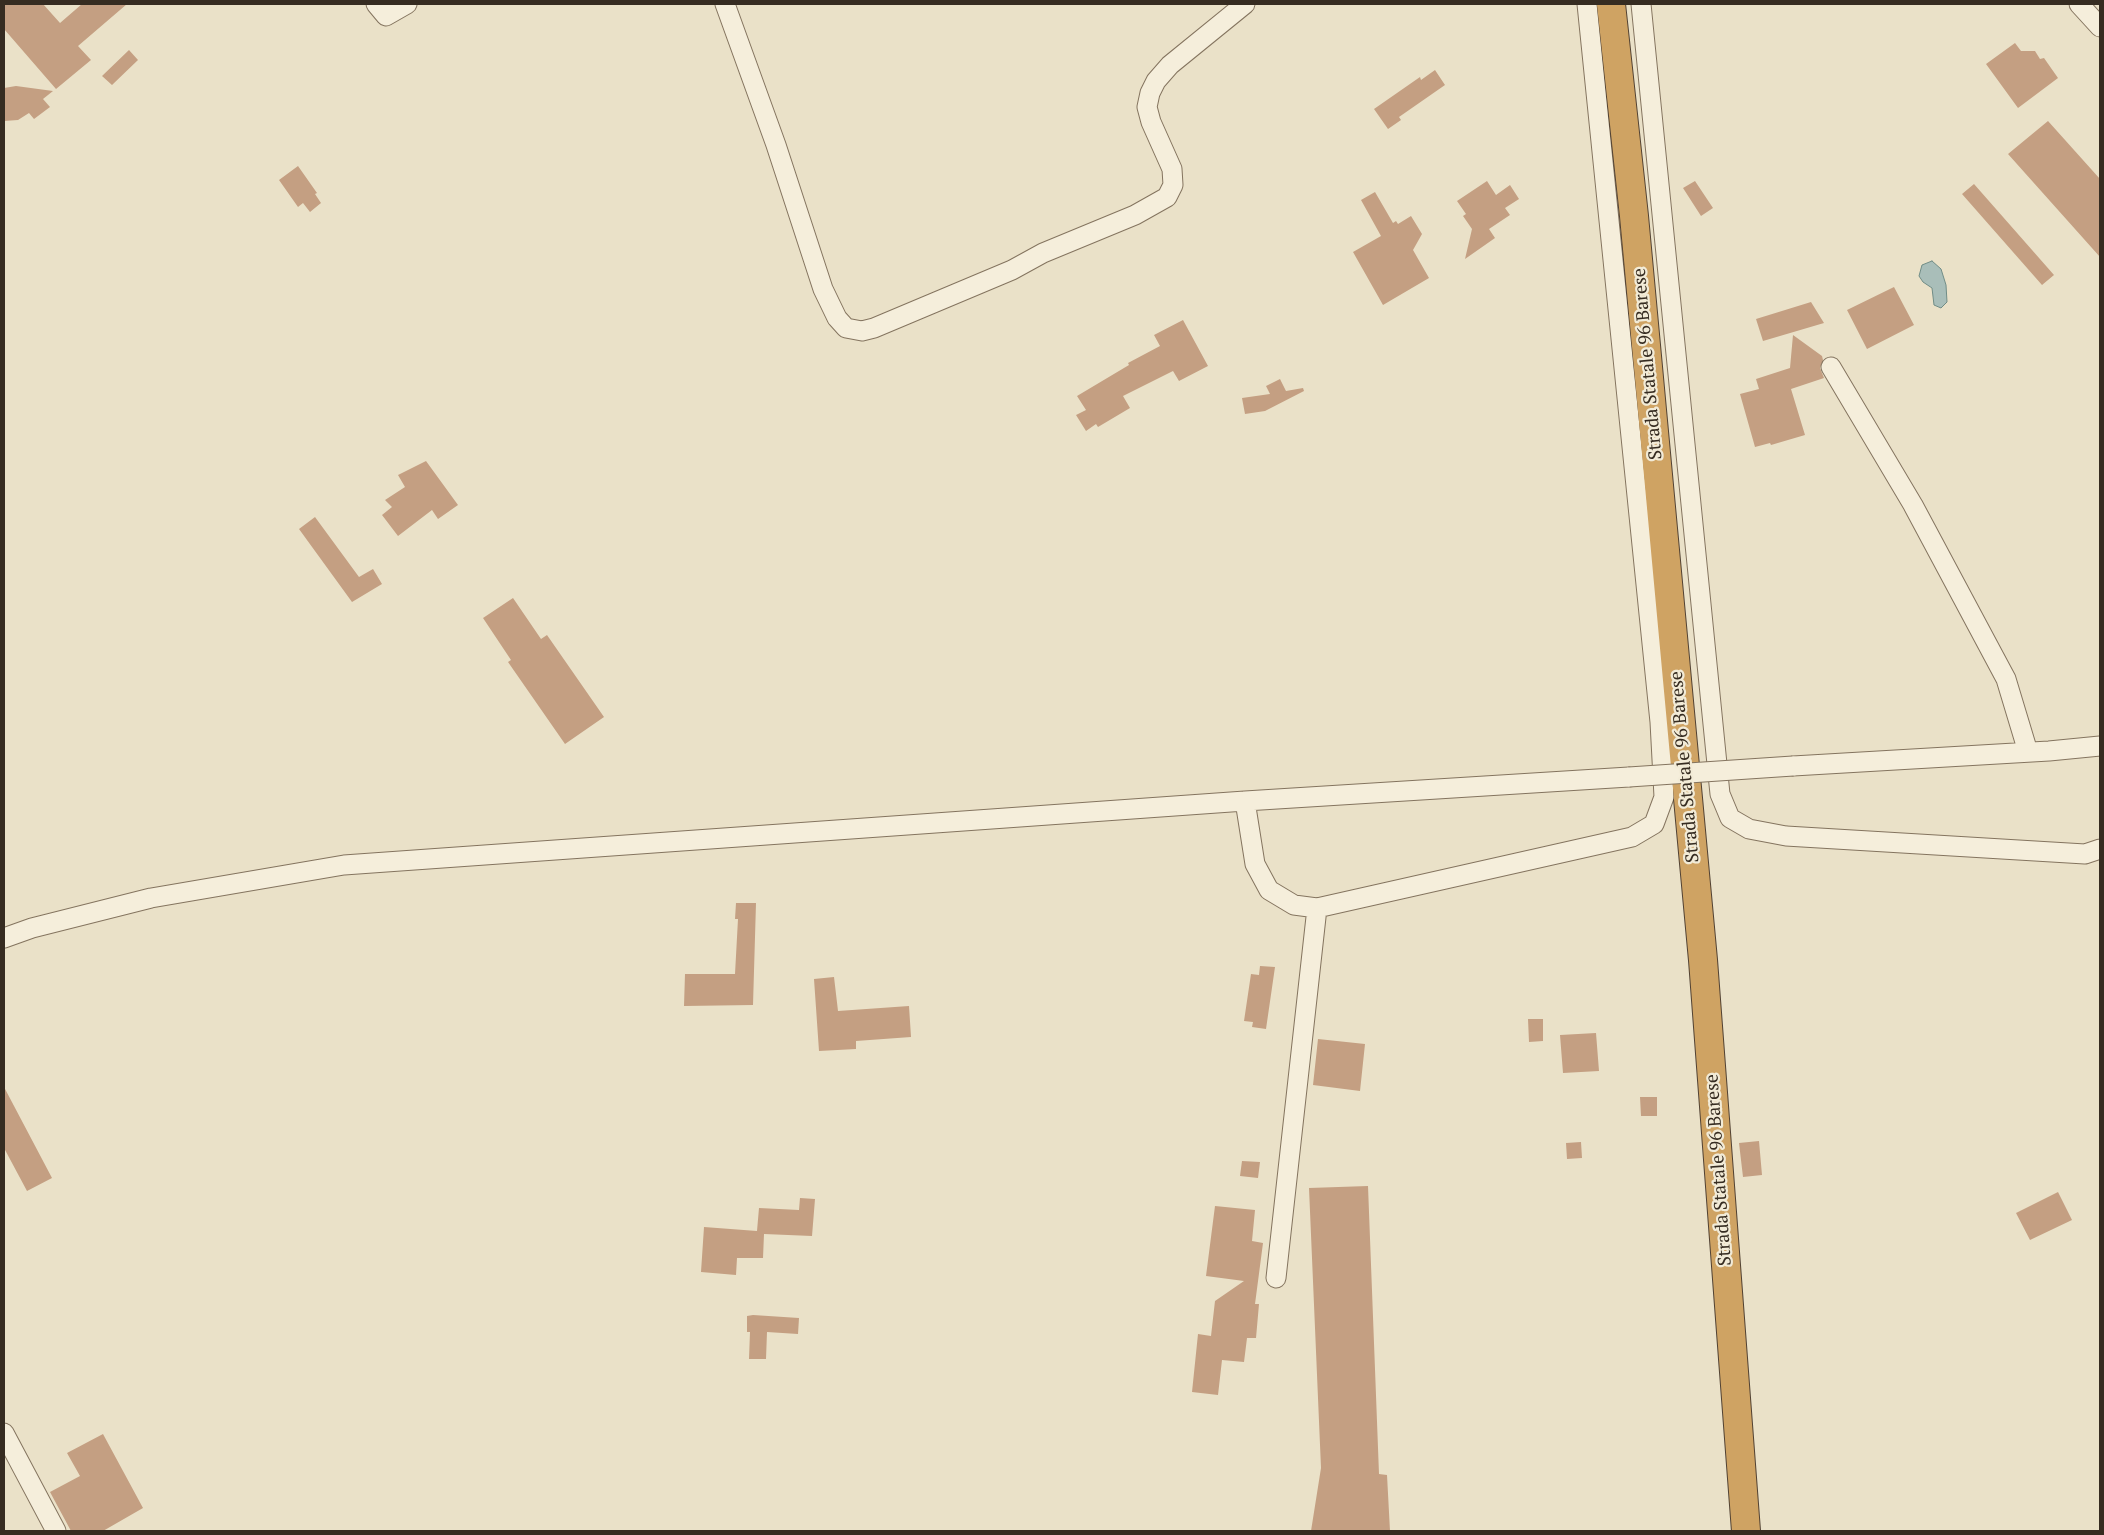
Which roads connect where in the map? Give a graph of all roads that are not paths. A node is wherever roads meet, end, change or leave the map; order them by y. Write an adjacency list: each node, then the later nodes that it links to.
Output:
1 (376, 4): 2 (street)
2 (407, 4)
3 (726, 4): 4 (street)
4 (1245, 4)
5 (1587, 4): 15 (street)
6 (1611, 4): 20 (highway, Strada Statale 96 Barese)
7 (1641, 4): 14 (street)
8 (2079, 4): 9 (street)
9 (2100, 27)
10 (1831, 368): 12 (street)
11 (2100, 746): 12 (street)
12 (2028, 752): 13 (street, bridge)
13 (1245, 801): 15 (street); 16 (street)
14 (2100, 849)
15 (1317, 908): 17 (street)
16 (4, 938)
17 (1276, 1278)
18 (4, 1433): 19 (street)
19 (56, 1531)
20 (1746, 1531)

